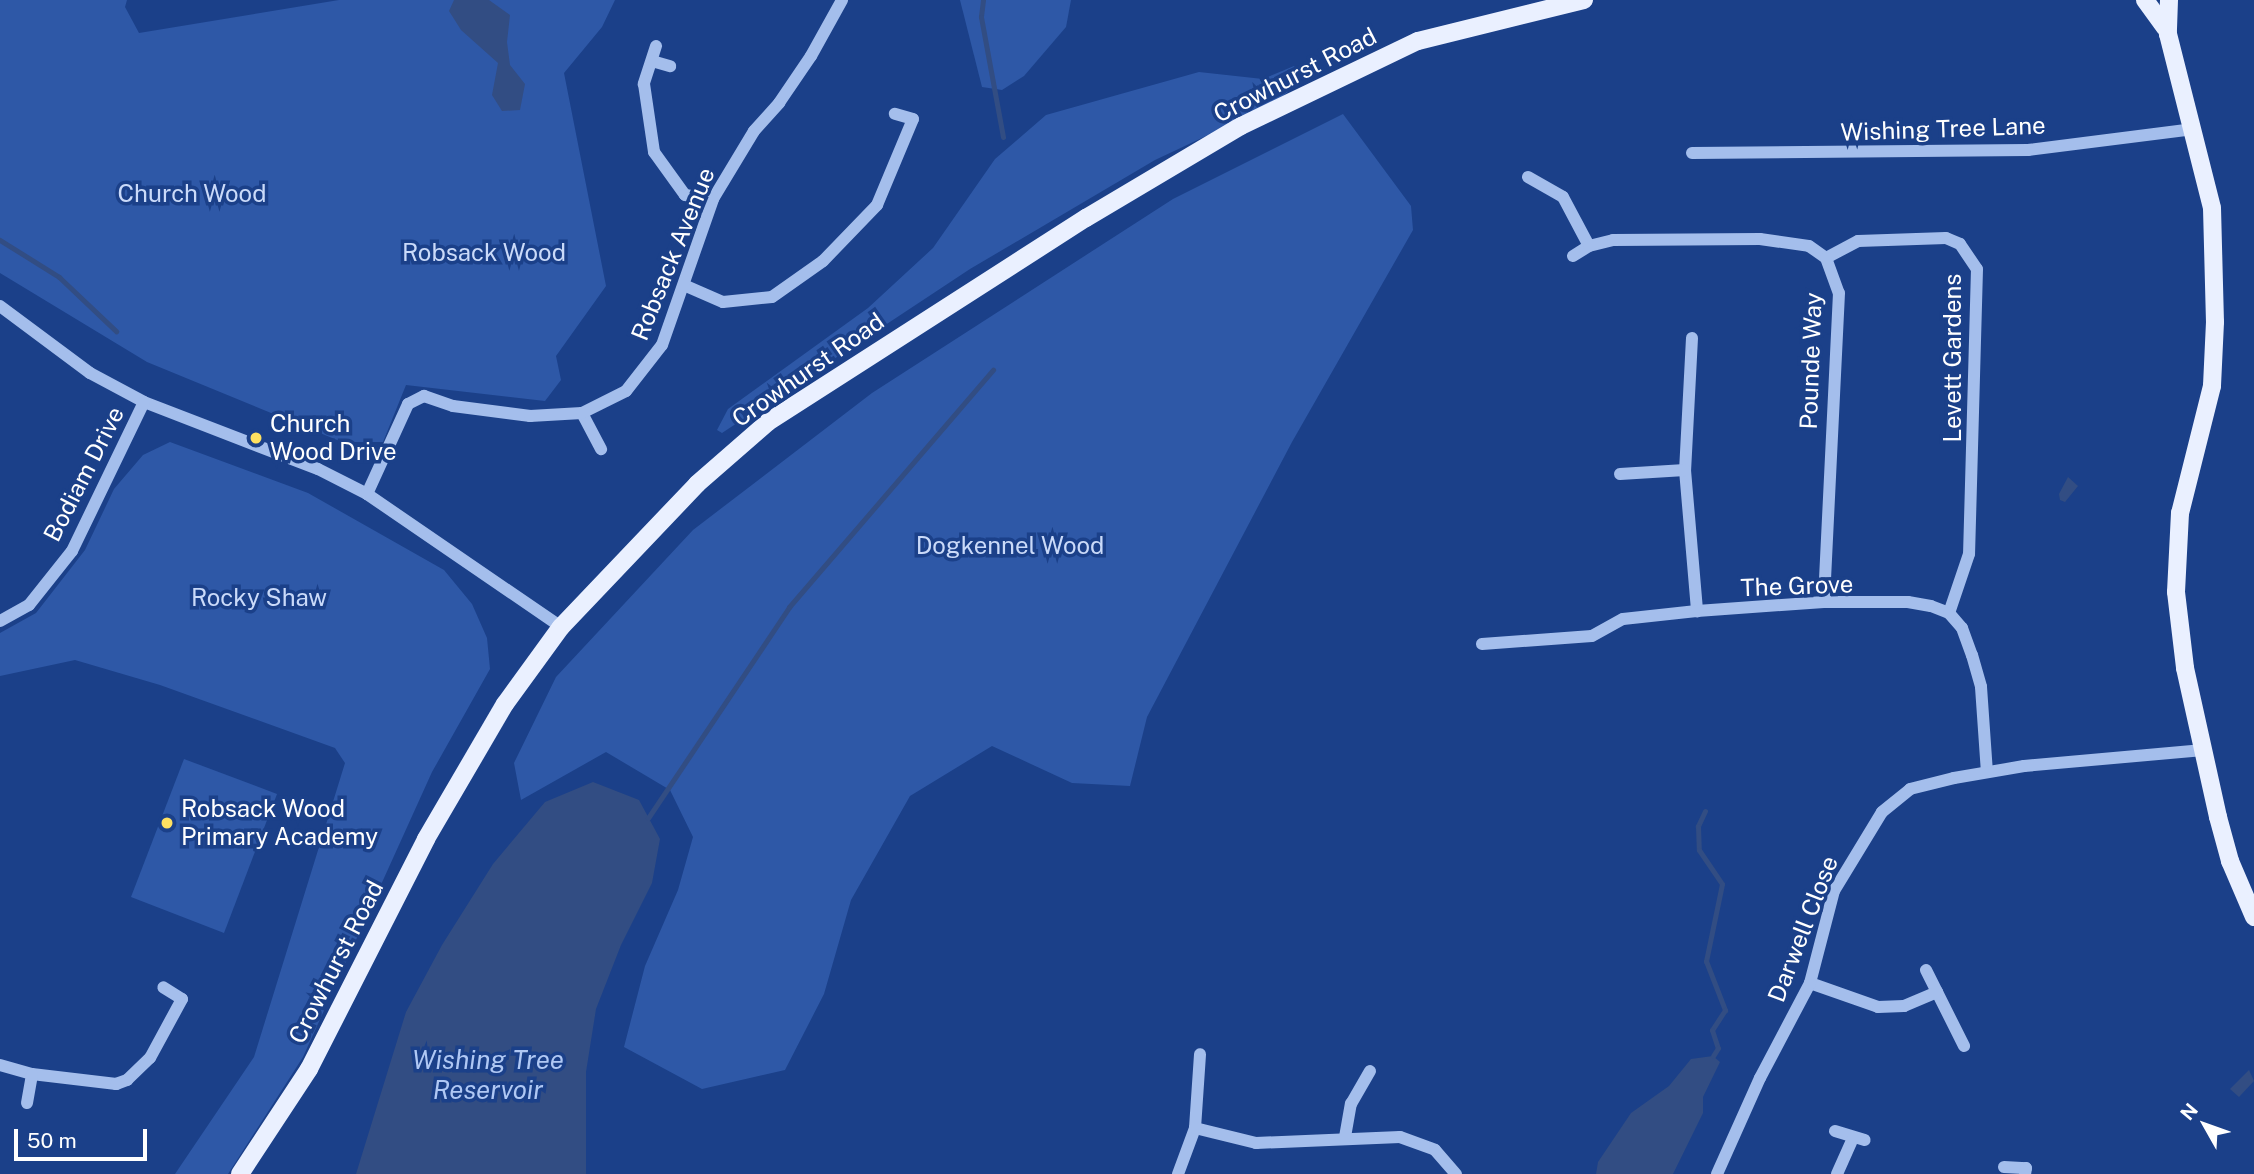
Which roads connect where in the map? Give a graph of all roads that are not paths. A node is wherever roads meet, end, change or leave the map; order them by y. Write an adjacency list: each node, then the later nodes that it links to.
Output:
1 (842, 0): 13 (street, Robsack Avenue)
2 (1584, 0): 30 (main road, Crowhurst Road)
3 (2145, 0): 5 (main road)
4 (2169, 0): 5 (main road)
5 (2168, 34): 10 (main road)
6 (656, 46): 7 (street)
7 (652, 61): 8 (street); 13 (street)
8 (670, 66)
9 (895, 114): 17 (street)
10 (2194, 129): 11 (street, Wishing Tree Lane); 32 (main road)
11 (1692, 152)
12 (1528, 177): 14 (street)
13 (713, 199): 17 (street, Robsack Avenue)
14 (1589, 246): 15 (street, Pounde Way); 16 (street, Pounde Way)
15 (1573, 256)
16 (1826, 258): 26 (street, Pounde Way); 28 (street, Levett Gardens)
17 (686, 286): 21 (street, Robsack Avenue)
18 (0, 306): 20 (street)
19 (1692, 338): 23 (street)
20 (144, 402): 25 (street); 29 (street, Bodiam Drive)
21 (582, 413): 22 (street); 25 (street, Robsack Avenue)
22 (601, 449)
23 (1685, 470): 24 (street); 27 (street)
24 (1620, 474)
25 (367, 494): 30 (street)
26 (1824, 602): 27 (street, The Grove); 28 (street, The Grove)
27 (1697, 611): 31 (street, The Grove)
28 (1949, 613): 33 (street)
29 (0, 621)
30 (561, 627): 49 (main road, Crowhurst Road)
31 (1482, 644)
32 (2203, 750): 33 (street, Darwell Close); 34 (main road)
33 (1987, 772): 36 (street, Darwell Close)
34 (2254, 917)
35 (1926, 970): 38 (street)
36 (1810, 983): 38 (street); 52 (street, Darwell Close)
37 (163, 987): 43 (street)
38 (1937, 992): 39 (street)
39 (1964, 1046)
40 (1200, 1054): 45 (street)
41 (0, 1065): 43 (street)
42 (1370, 1071): 47 (street)
43 (32, 1074): 44 (street)
44 (27, 1103)
45 (1195, 1128): 47 (street); 50 (street)
46 (1835, 1131): 53 (street)
47 (1345, 1137): 51 (street)
48 (2004, 1167): 54 (street)
49 (240, 1174)
50 (1178, 1174)
51 (1456, 1174)
52 (1717, 1174)
53 (1837, 1174)
54 (2025, 1174)

